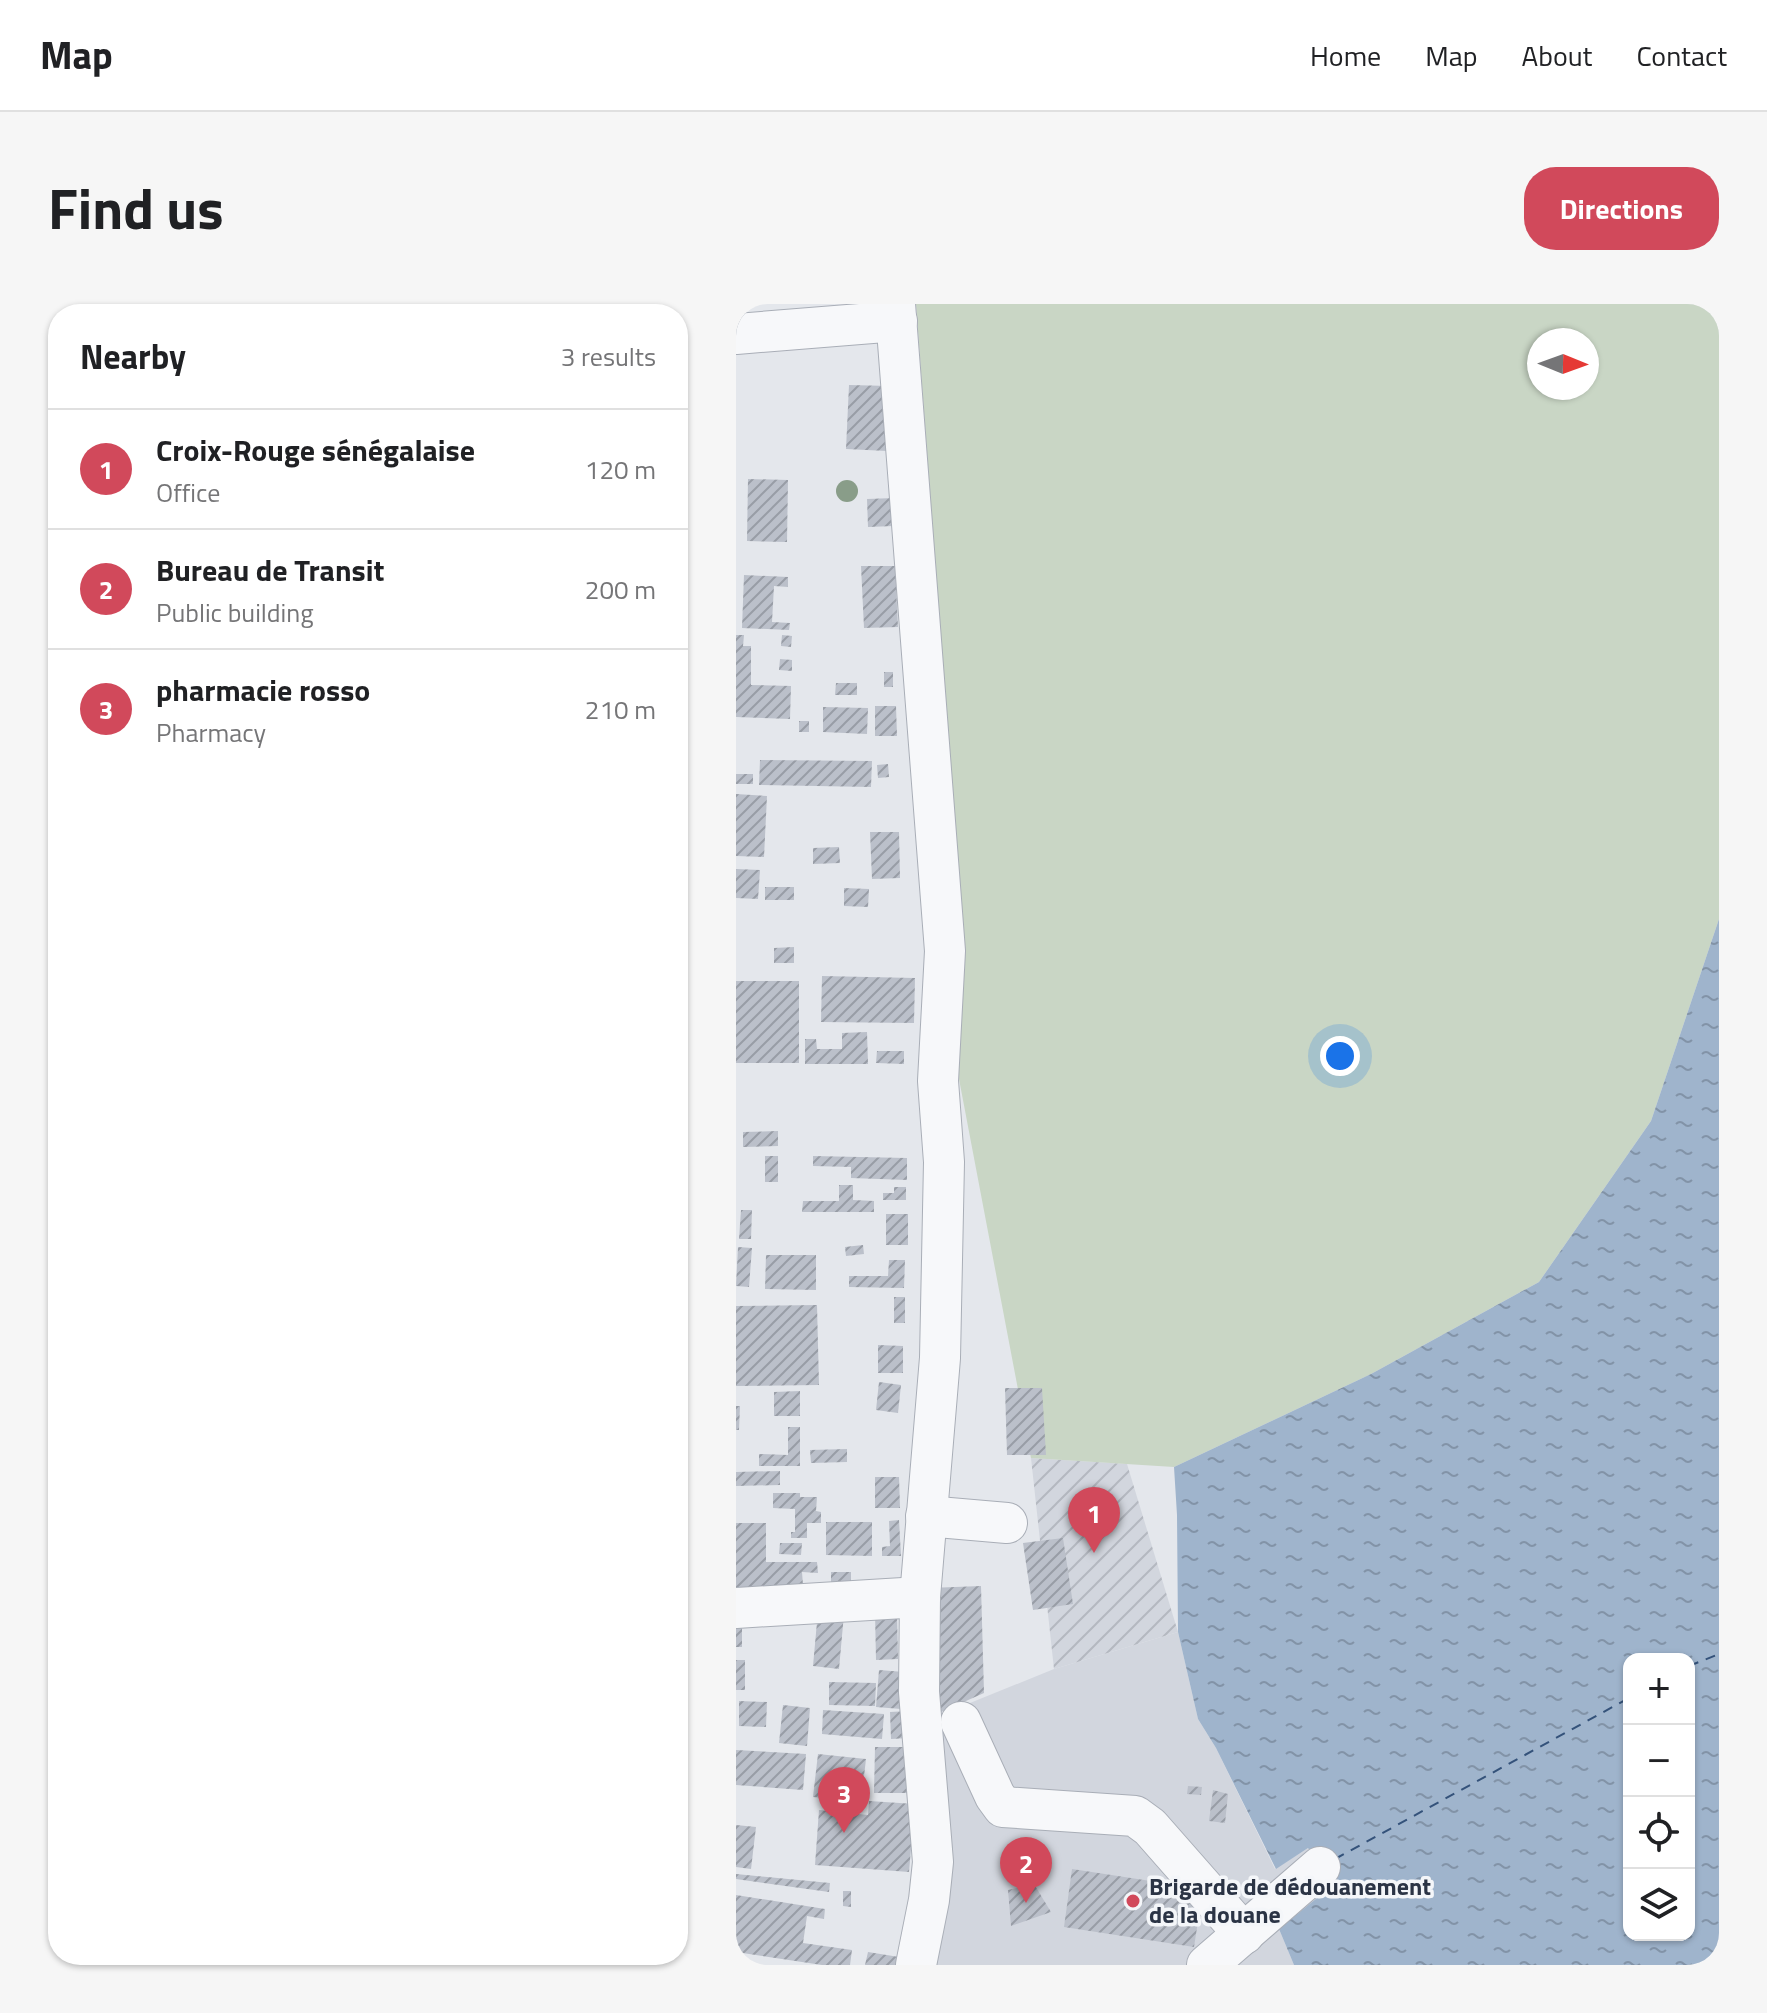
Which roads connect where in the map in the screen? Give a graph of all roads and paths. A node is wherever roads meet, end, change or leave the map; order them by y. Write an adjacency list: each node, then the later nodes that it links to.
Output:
1 (896, 313): 2 (street); 3 (street)
2 (741, 323)
3 (926, 1516): 4 (street); 5 (street)
4 (1007, 1523)
5 (920, 1597): 6 (street); 10 (street)
6 (736, 1608)
7 (961, 1722): 9 (street)
8 (1320, 1867): 9 (street)
9 (1244, 1934): 11 (street)
10 (916, 1965)
11 (1207, 1965)

